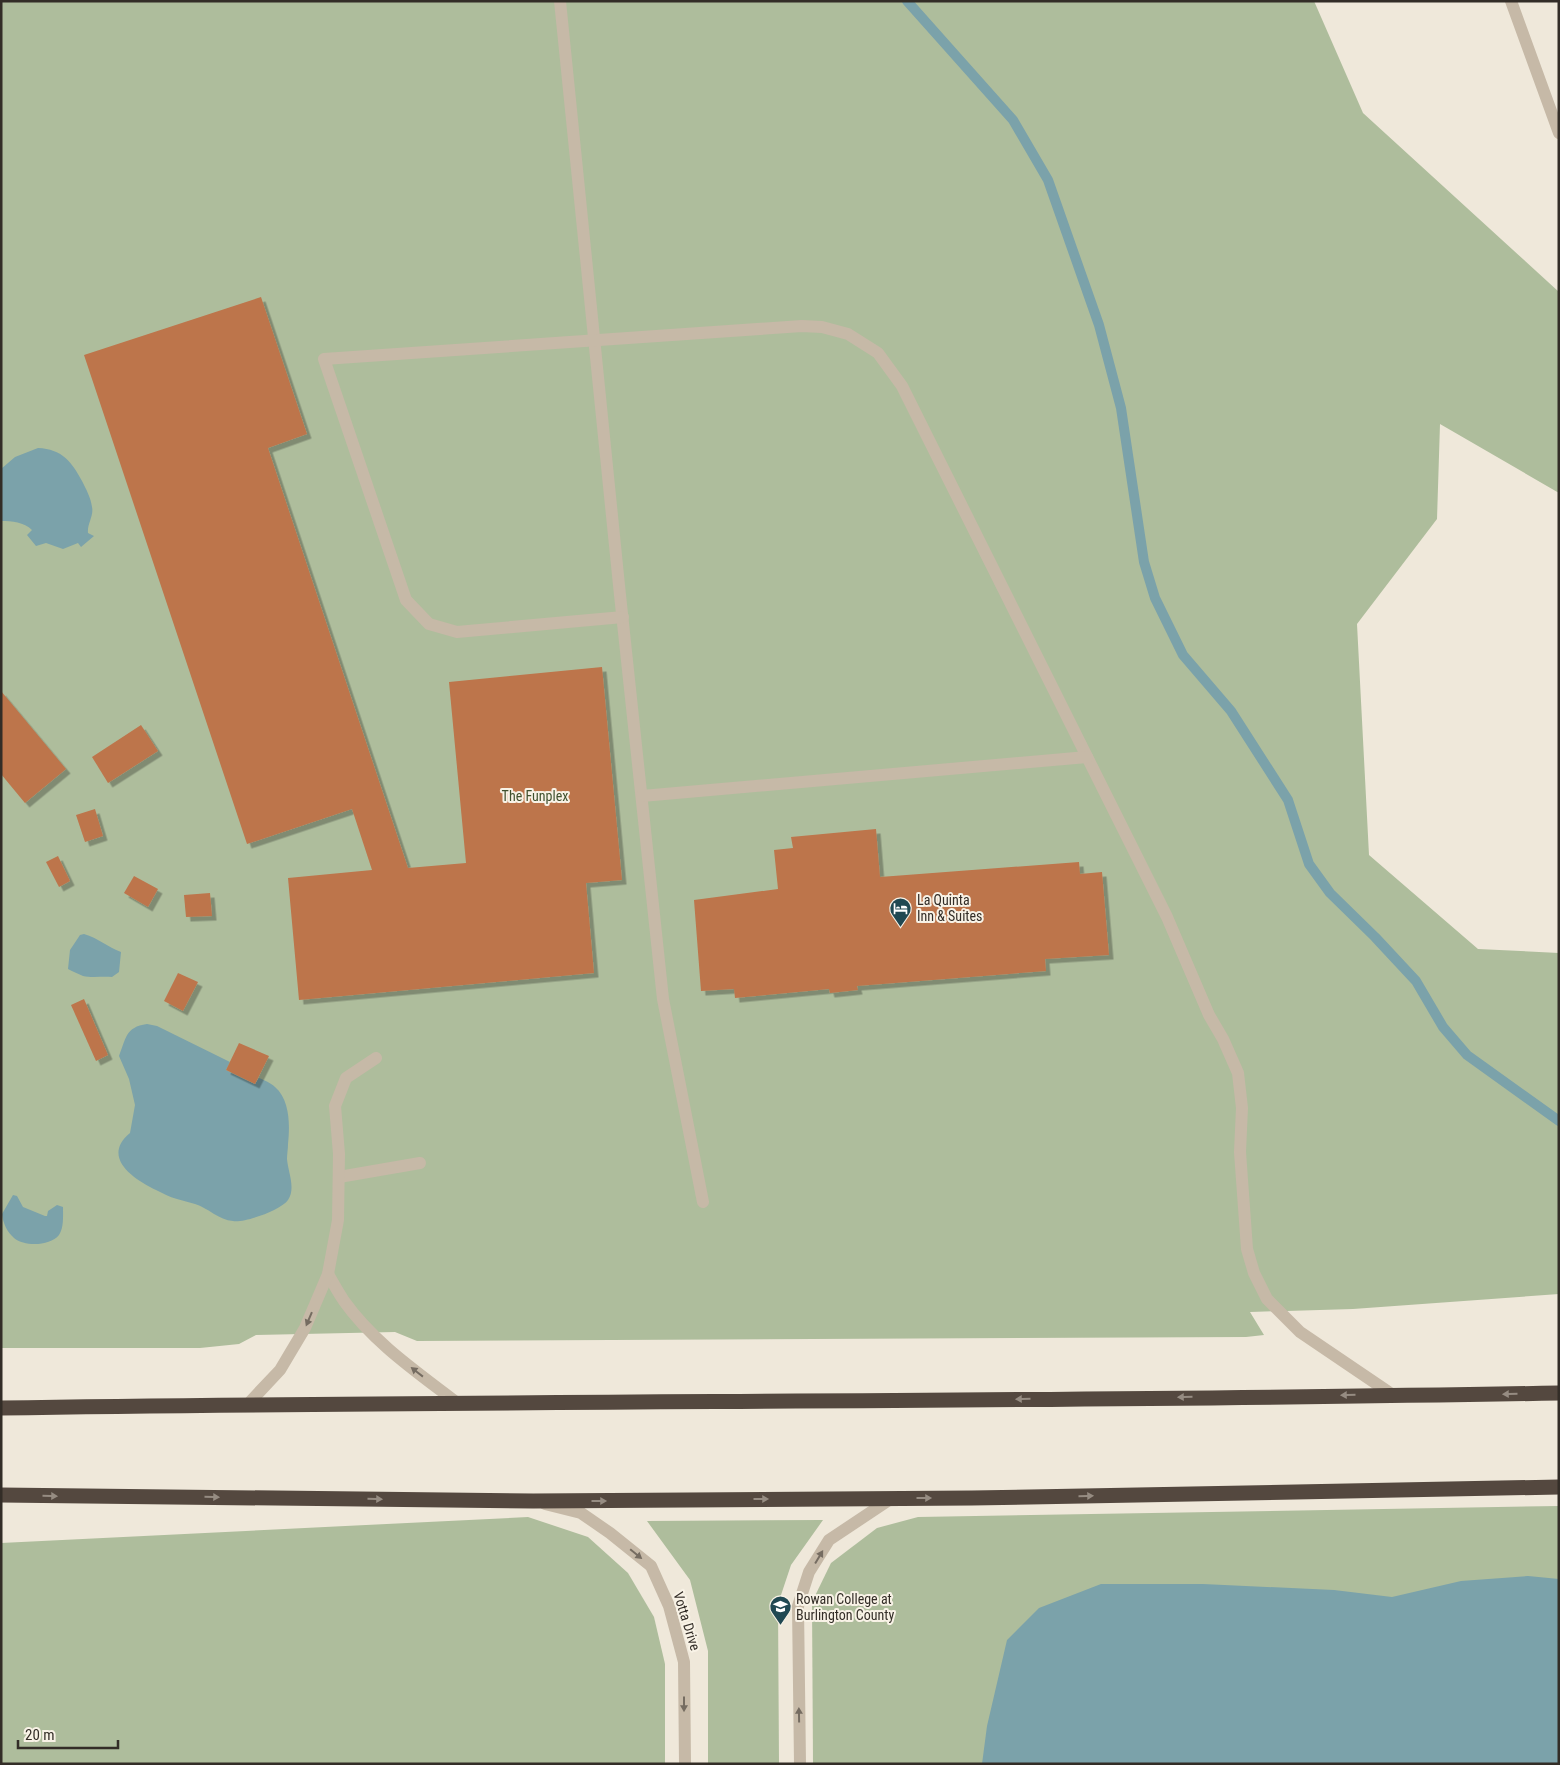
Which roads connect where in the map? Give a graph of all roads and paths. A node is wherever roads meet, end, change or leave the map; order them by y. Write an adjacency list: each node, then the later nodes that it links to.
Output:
1 (560, 1): 4 (lane)
2 (1511, 1): 3 (lane)
3 (1559, 133)
4 (594, 340): 5 (lane); 5 (lane); 6 (lane)
5 (623, 617): 7 (lane)
6 (1088, 757): 7 (lane); 14 (lane)
7 (642, 796): 11 (lane)
8 (376, 1058): 10 (lane)
9 (420, 1162): 10 (lane)
10 (338, 1177): 12 (lane)
11 (703, 1202)
12 (328, 1274): 15 (lane, one-way to 12); 16 (lane, one-way to 16)
13 (1559, 1393): 14 (highway, one-way to 14)
14 (1392, 1395): 15 (highway, one-way to 15)
15 (456, 1402): 16 (highway)
16 (248, 1404): 17 (highway)
17 (1, 1408)
18 (1559, 1487): 20 (highway, one-way to 18)
19 (1, 1495): 21 (highway, one-way to 21)
20 (892, 1498): 21 (highway, one-way to 20); 23 (lane, one-way to 20)
21 (533, 1501): 22 (lane, Votta Drive, one-way to 22)
22 (685, 1764)
23 (800, 1764)

